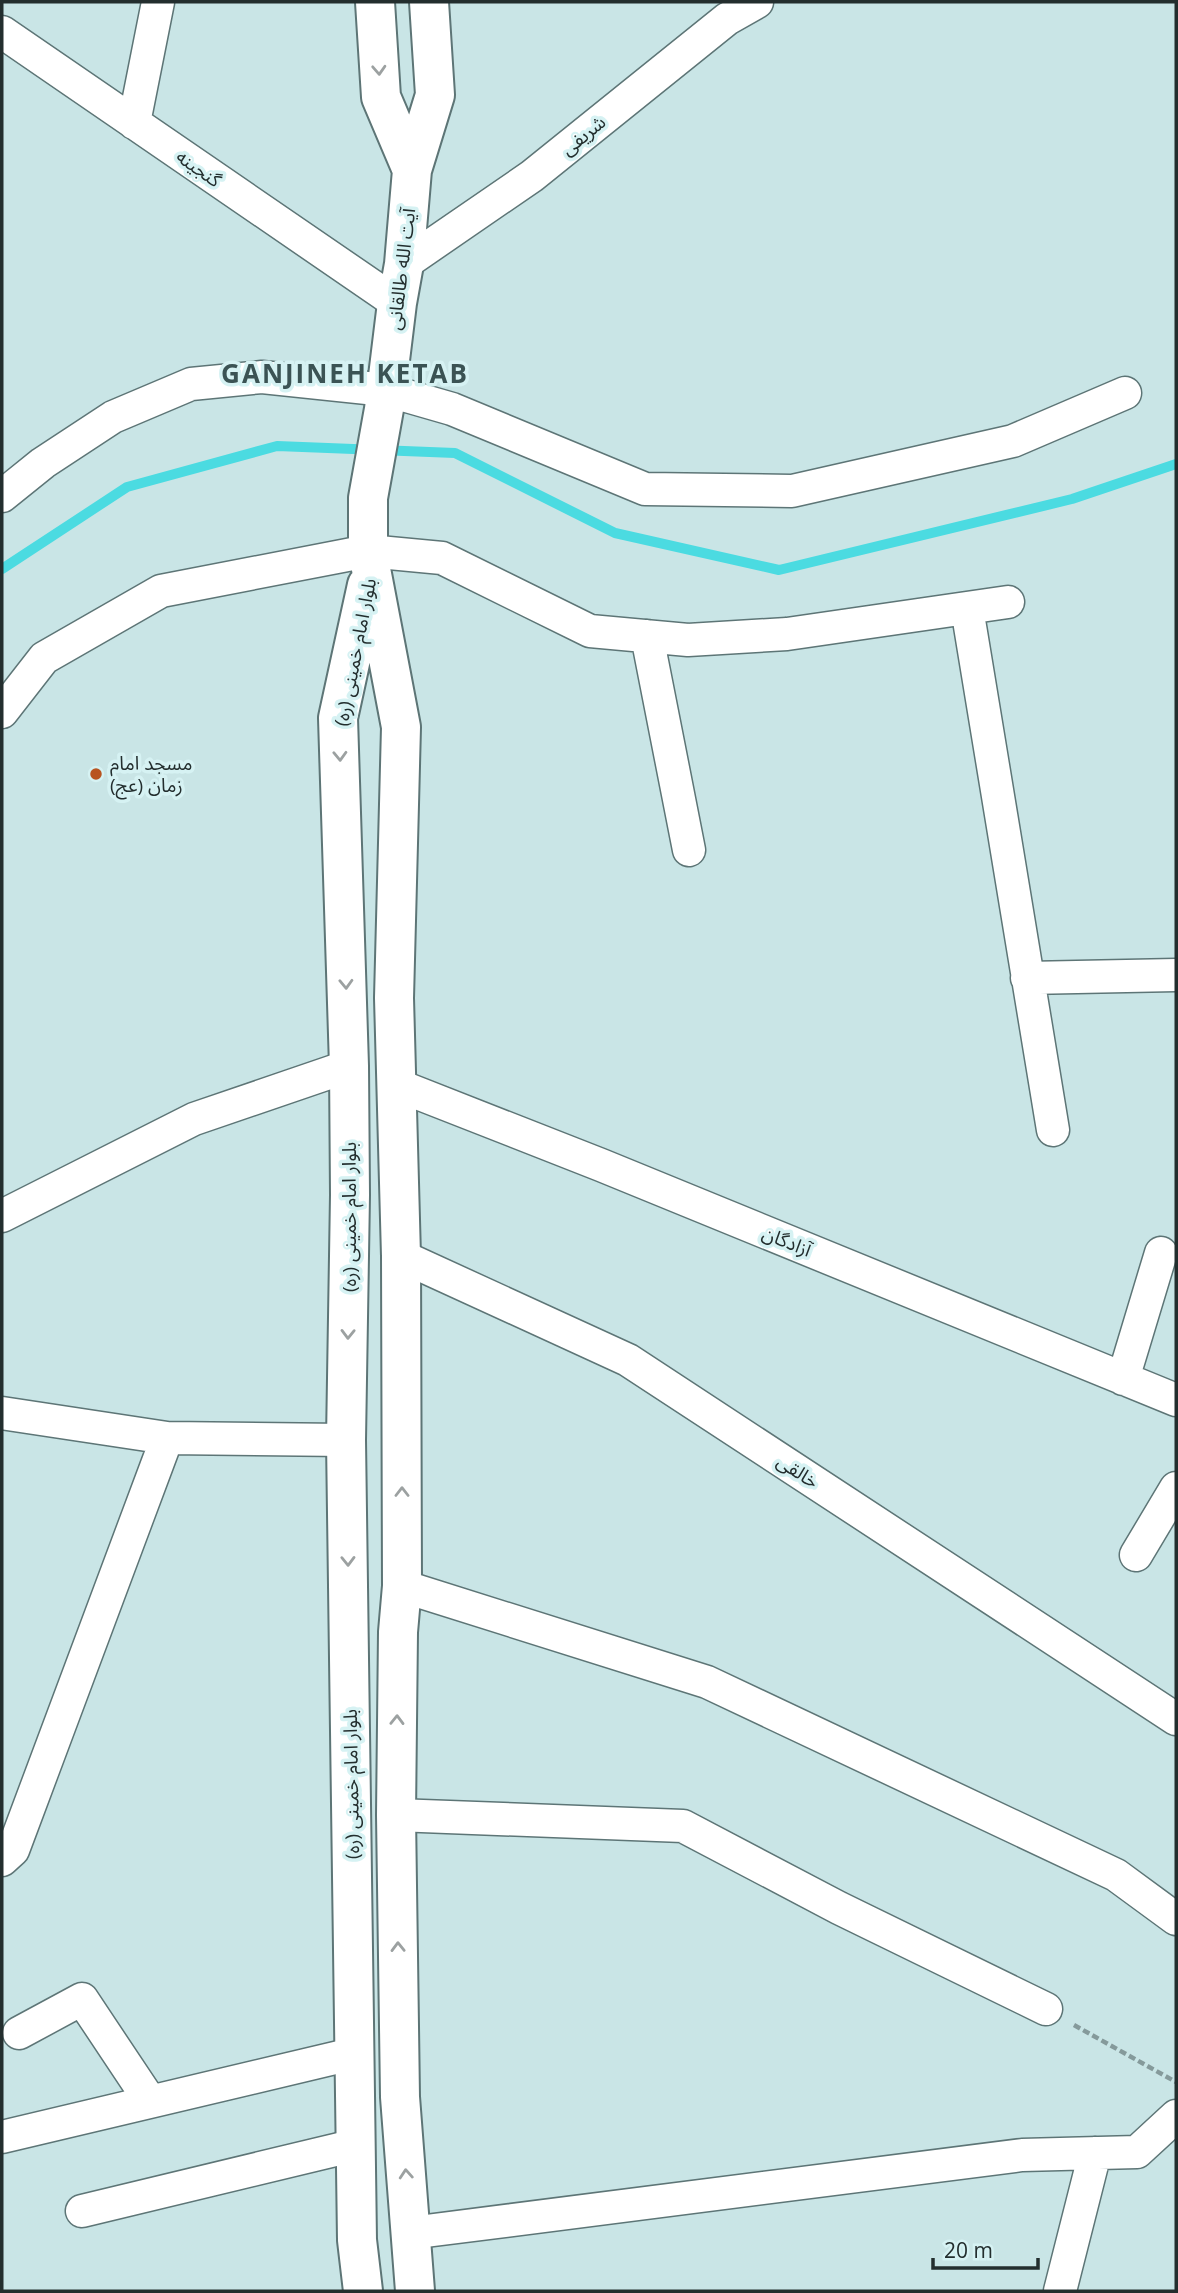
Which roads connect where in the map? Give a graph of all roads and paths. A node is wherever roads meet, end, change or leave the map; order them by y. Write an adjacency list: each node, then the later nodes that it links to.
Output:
1 (158, 2): 6 (street)
2 (375, 2): 7 (main road, one-way to 7)
3 (429, 2): 7 (main road, آیت الله طالقانی)
4 (757, 2): 8 (street, شریفی)
5 (2, 32): 6 (street, گنجینه)
6 (134, 122): 9 (street, گنجینه)
7 (412, 170): 8 (main road, آیت الله طالقانی)
8 (404, 264): 9 (main road, آیت الله طالقانی)
9 (397, 303): 11 (main road, آیت الله طالقانی)
10 (1125, 393): 11 (street)
11 (385, 400): 12 (street); 13 (main road, آیت الله طالقانی)
12 (2, 496)
13 (370, 560): 16 (street); 17 (street); 21 (main road, بلوار امام خمینی (ره), one-way to 21); 22 (main road, بلوار امام خمینی (ره))
14 (1008, 602): 15 (street)
15 (967, 608): 16 (street); 20 (street)
16 (647, 636): 18 (street)
17 (2, 712)
18 (689, 850)
19 (1176, 975): 20 (street)
20 (1027, 978): 23 (street)
21 (349, 1066): 24 (street); 31 (main road, بلوار امام خمینی (ره), one-way to 31)
22 (397, 1085): 26 (main road, بلوار امام خمینی (ره)); 27 (street, آزادگان)
23 (1053, 1130)
24 (2, 1216)
25 (1161, 1252): 27 (street)
26 (401, 1256): 34 (main road, بلوار امام خمینی (ره), one-way to 26); 35 (street, خالقی)
27 (1123, 1379): 28 (street, آزادگان)
28 (1176, 1401)
29 (2, 1413): 30 (street)
30 (167, 1438): 31 (street); 37 (street)
31 (346, 1440): 41 (main road, بلوار امام خمینی (ره), one-way to 41)
32 (1176, 1488): 33 (street)
33 (1136, 1555)
34 (402, 1586): 36 (main road, بلوار امام خمینی (ره), one-way to 34); 38 (street)
35 (1176, 1719)
36 (396, 1815): 39 (street); 49 (main road, بلوار امام خمینی (ره), one-way to 36)
37 (2, 1860)
38 (1176, 1919)
39 (1046, 2009): 42 (path)
40 (19, 2034): 43 (street)
41 (355, 2053): 43 (street); 46 (main road, بلوار امام خمینی (ره))
42 (1176, 2082)
43 (150, 2102): 45 (street)
44 (1176, 2116): 47 (street)
45 (2, 2137)
46 (356, 2145): 48 (street); 50 (main road, بلوار امام خمینی (ره))
47 (1095, 2153): 49 (street); 52 (street)
48 (82, 2211)
49 (410, 2233): 51 (main road, بلوار امام خمینی (ره))
50 (363, 2291)
51 (415, 2291)
52 (1060, 2291)

